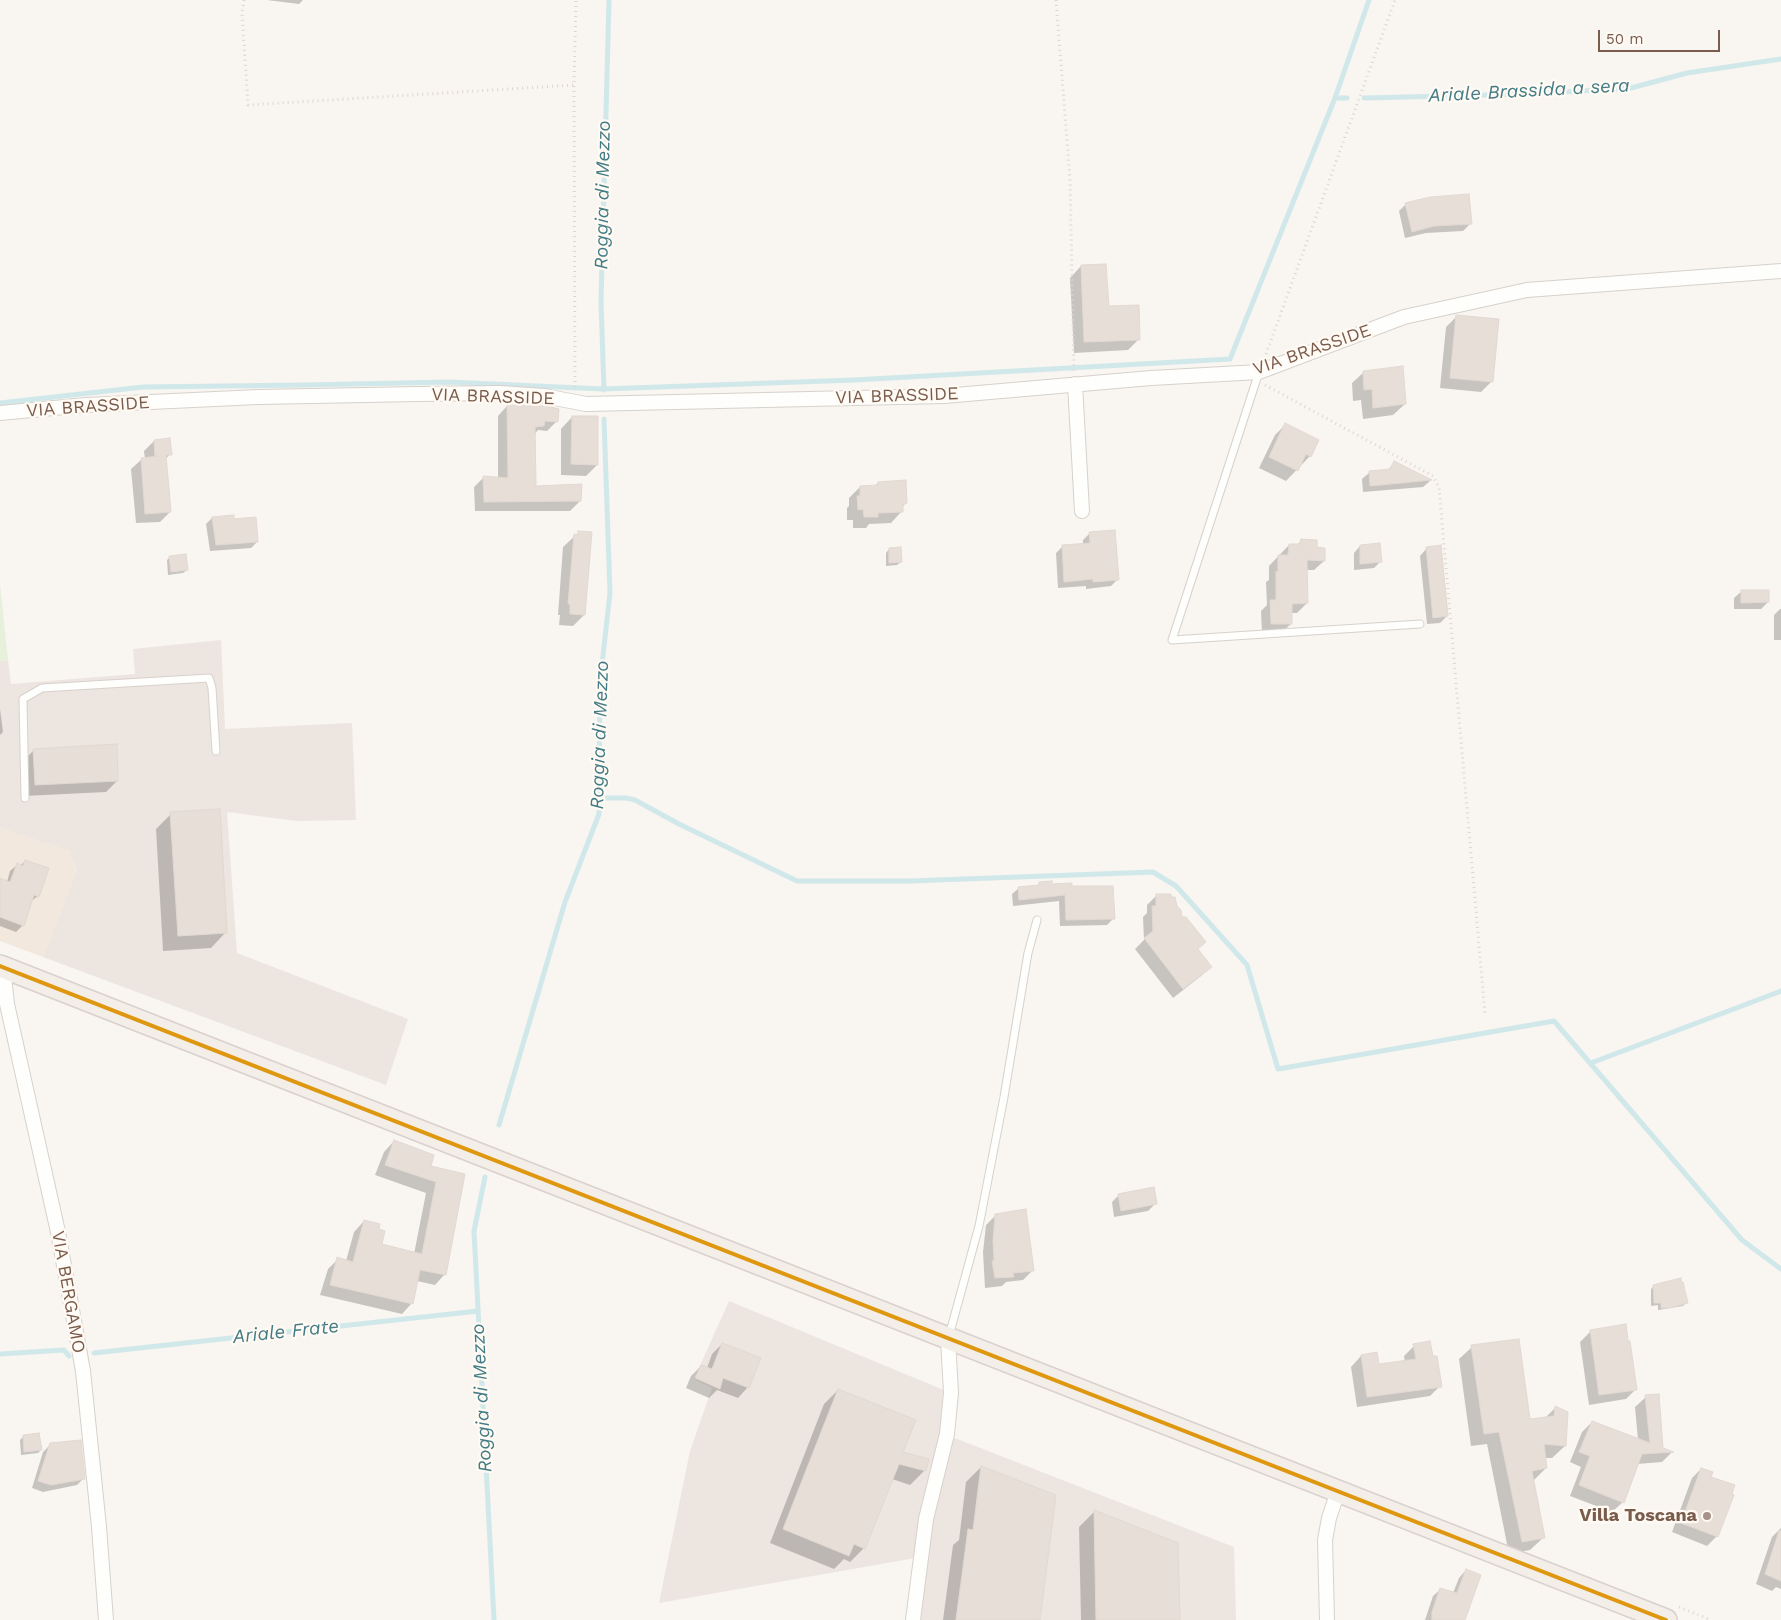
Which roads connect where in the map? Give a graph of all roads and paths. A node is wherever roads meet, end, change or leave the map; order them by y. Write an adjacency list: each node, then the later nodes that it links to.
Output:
1 (244, 0): 5 (path)
2 (576, 0): 5 (path)
3 (1056, 0): 7 (path)
4 (1395, 0): 8 (path)
5 (574, 85): 10 (path)
6 (1781, 271): 8 (street, VIA BRASSIDE)
7 (1074, 361)
8 (1259, 372): 9 (street, VIA BRASSIDE); 13 (lane); 18 (path)
9 (1075, 384): 10 (street, VIA BRASSIDE); 12 (street)
10 (574, 402): 11 (street, VIA BRASSIDE)
11 (0, 413)
12 (1082, 511)
13 (1420, 624)
14 (216, 750): 15 (lane)
15 (25, 798)
16 (1036, 920): 19 (lane)
17 (2, 967): 19 (main road, VIA BERGAMO); 21 (street, VIA BERGAMO)
18 (1485, 1014)
19 (948, 1339): 20 (main road, VIA BERGAMO); 22 (street)
20 (1338, 1491): 23 (street); 24 (main road, VIA BERGAMO)
21 (106, 1620)
22 (913, 1620)
23 (1327, 1620)
24 (1666, 1620)

